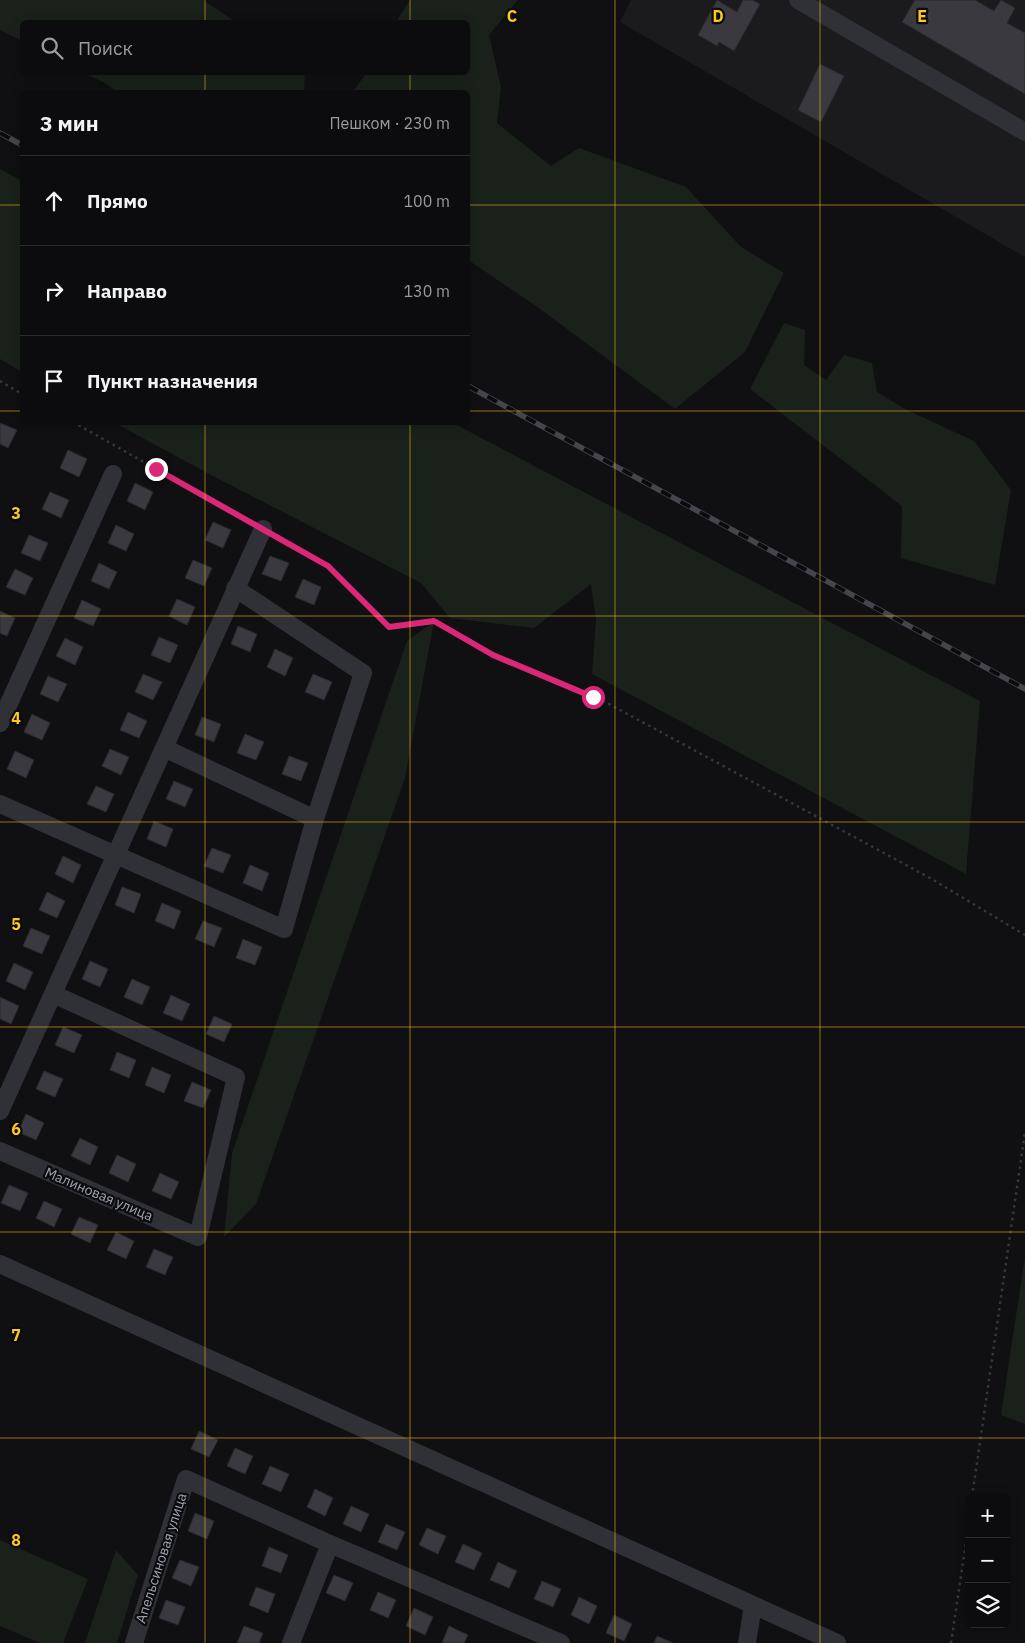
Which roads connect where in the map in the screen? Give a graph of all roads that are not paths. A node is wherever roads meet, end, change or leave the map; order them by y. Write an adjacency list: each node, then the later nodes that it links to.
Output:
1 (798, 0): 2 (street)
2 (1025, 132)
3 (113, 474): 6 (street)
4 (262, 529): 5 (street)
5 (235, 588): 7 (street); 9 (street)
6 (0, 723)
7 (164, 748): 9 (street); 10 (street)
8 (0, 804): 10 (street)
9 (315, 819): 10 (street)
10 (116, 854): 11 (street)
11 (53, 994): 12 (street); 13 (street, Малиновая улица)
12 (0, 1111)
13 (0, 1151)
14 (0, 1264): 16 (street)
15 (330, 1544): 17 (street, Апельсиновая улица); 18 (street); 19 (street, Апельсиновая улица)
16 (753, 1605): 20 (street); 21 (street)
17 (134, 1643)
18 (291, 1643)
19 (561, 1643)
20 (747, 1643)
21 (837, 1643)

